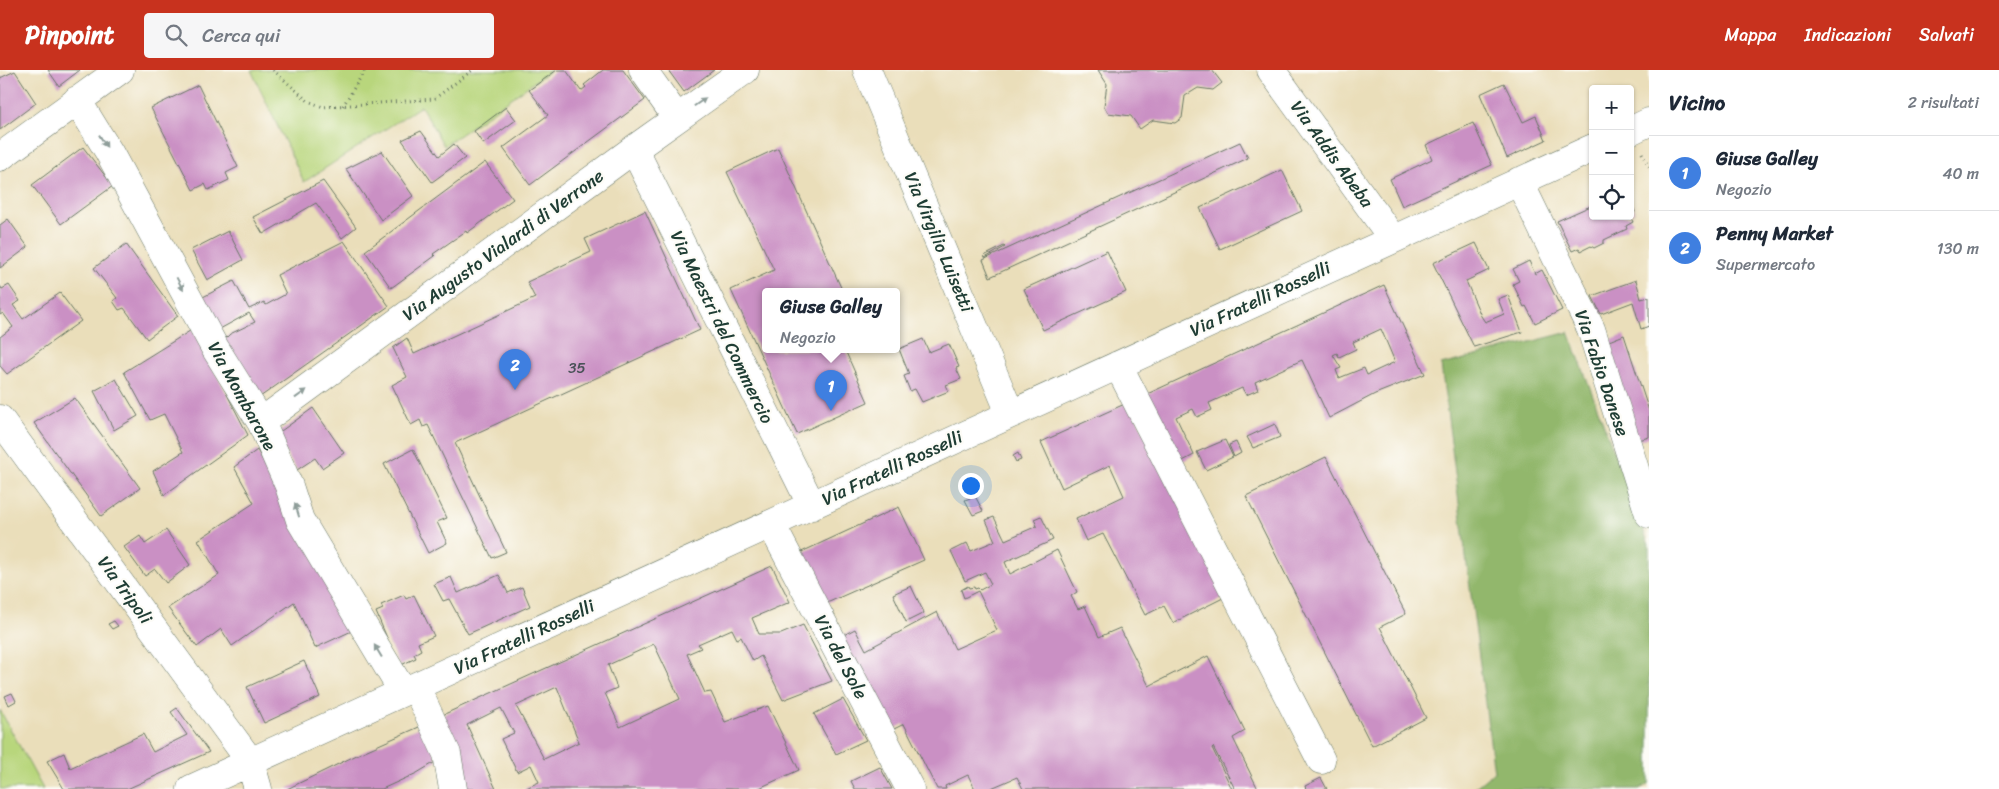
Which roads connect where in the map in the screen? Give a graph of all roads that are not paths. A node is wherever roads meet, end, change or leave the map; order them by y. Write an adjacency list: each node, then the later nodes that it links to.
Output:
1 (120, 70): 6 (street)
2 (643, 70): 7 (street)
3 (745, 70): 7 (street, Via Augusto Vialardi di Verrone, one-way to 3)
4 (867, 70): 16 (street, Via Virgilio Luisetti)
5 (1270, 70): 14 (street, Via Addis Abeba)
6 (77, 100): 12 (street); 18 (street, Via Mombarone, one-way to 18)
7 (677, 118): 10 (street, Via Augusto Vialardi di Verrone)
8 (1649, 122): 9 (street)
9 (1632, 130)
10 (634, 149): 18 (street, Via Augusto Vialardi di Verrone, one-way to 10); 19 (street, Via Maestri del Commercio)
11 (1589, 150): 13 (street, Via Fratelli Rosselli)
12 (0, 157)
13 (1519, 181): 14 (street, Via Fratelli Rosselli); 20 (street, Via Fabio Danese)
14 (1394, 238): 15 (street, Via Fratelli Rosselli)
15 (1118, 365): 16 (street, Via Fratelli Rosselli); 23 (street)
16 (1010, 413): 19 (street, Via Fratelli Rosselli)
17 (0, 419): 24 (street, Via Tripoli)
18 (261, 422): 22 (street, Via Mombarone, one-way to 18)
19 (812, 506): 21 (street, Via Fratelli Rosselli)
20 (1649, 514)
21 (771, 524): 22 (street, Via Fratelli Rosselli); 28 (street, Via del Sole)
22 (410, 690): 24 (street, Via Fratelli Rosselli); 27 (street, Via Mombarone)
23 (1321, 760)
24 (250, 761): 25 (street, Via Fratelli Rosselli); 26 (street)
25 (191, 789)
26 (258, 789)
27 (453, 789)
28 (910, 789)

